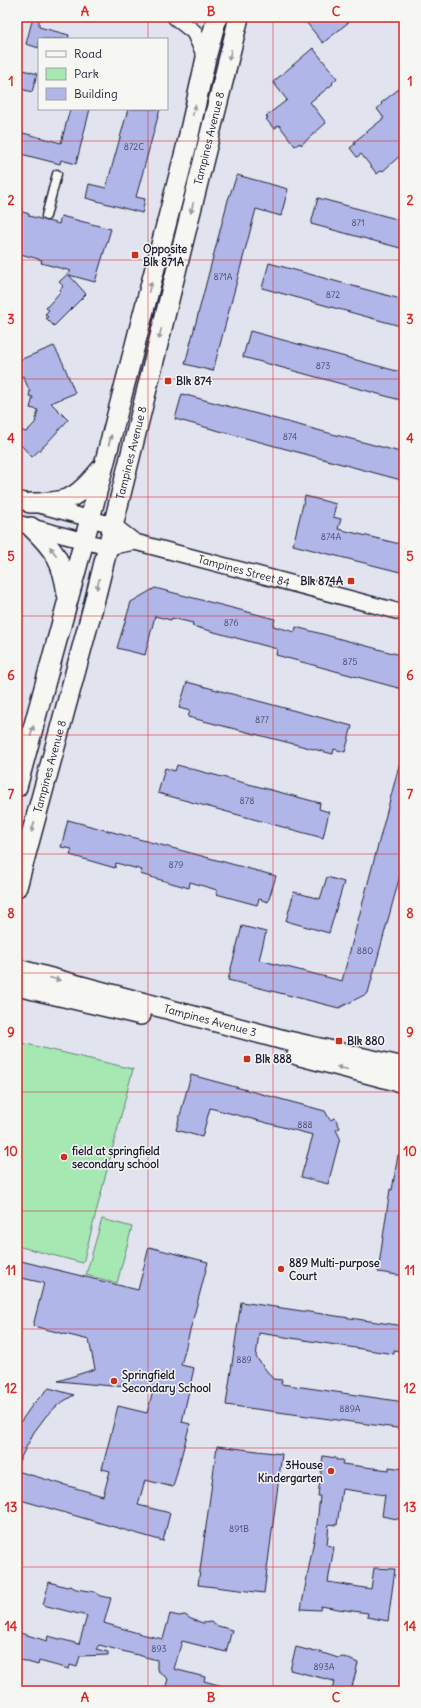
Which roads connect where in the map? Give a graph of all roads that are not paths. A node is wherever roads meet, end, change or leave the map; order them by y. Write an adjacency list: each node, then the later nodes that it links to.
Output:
1 (175, 17): 4 (street)
2 (217, 17): 4 (street, Tampines Avenue 8)
3 (239, 17): 11 (street, Tampines Avenue 8, one-way to 11)
4 (206, 58): 7 (street, Tampines Avenue 8, one-way to 4)
5 (57, 174): 6 (lane)
6 (46, 216)
7 (103, 466): 8 (street); 9 (street, Tampines Avenue 8)
8 (24, 501): 9 (street, Tampines Street 84)
9 (90, 519): 11 (street, Tampines Street 84); 12 (street, Tampines Avenue 8)
10 (24, 525): 12 (street); 15 (street, one-way to 10)
11 (113, 525): 13 (street, Tampines Street 84); 14 (street, Tampines Avenue 8)
12 (84, 541): 14 (street); 15 (street, Tampines Avenue 8)
13 (135, 542): 14 (street); 16 (street, Tampines Street 84)
14 (107, 546): 18 (street, Tampines Avenue 8, one-way to 18)
15 (68, 601): 17 (street, Tampines Avenue 8, one-way to 15)
16 (404, 613)
17 (17, 787)
18 (17, 887)
19 (17, 969): 21 (street, Tampines Avenue 3, one-way to 21)
20 (17, 986): 22 (street, Tampines Avenue 3, one-way to 20)
21 (404, 1067)
22 (404, 1083)

